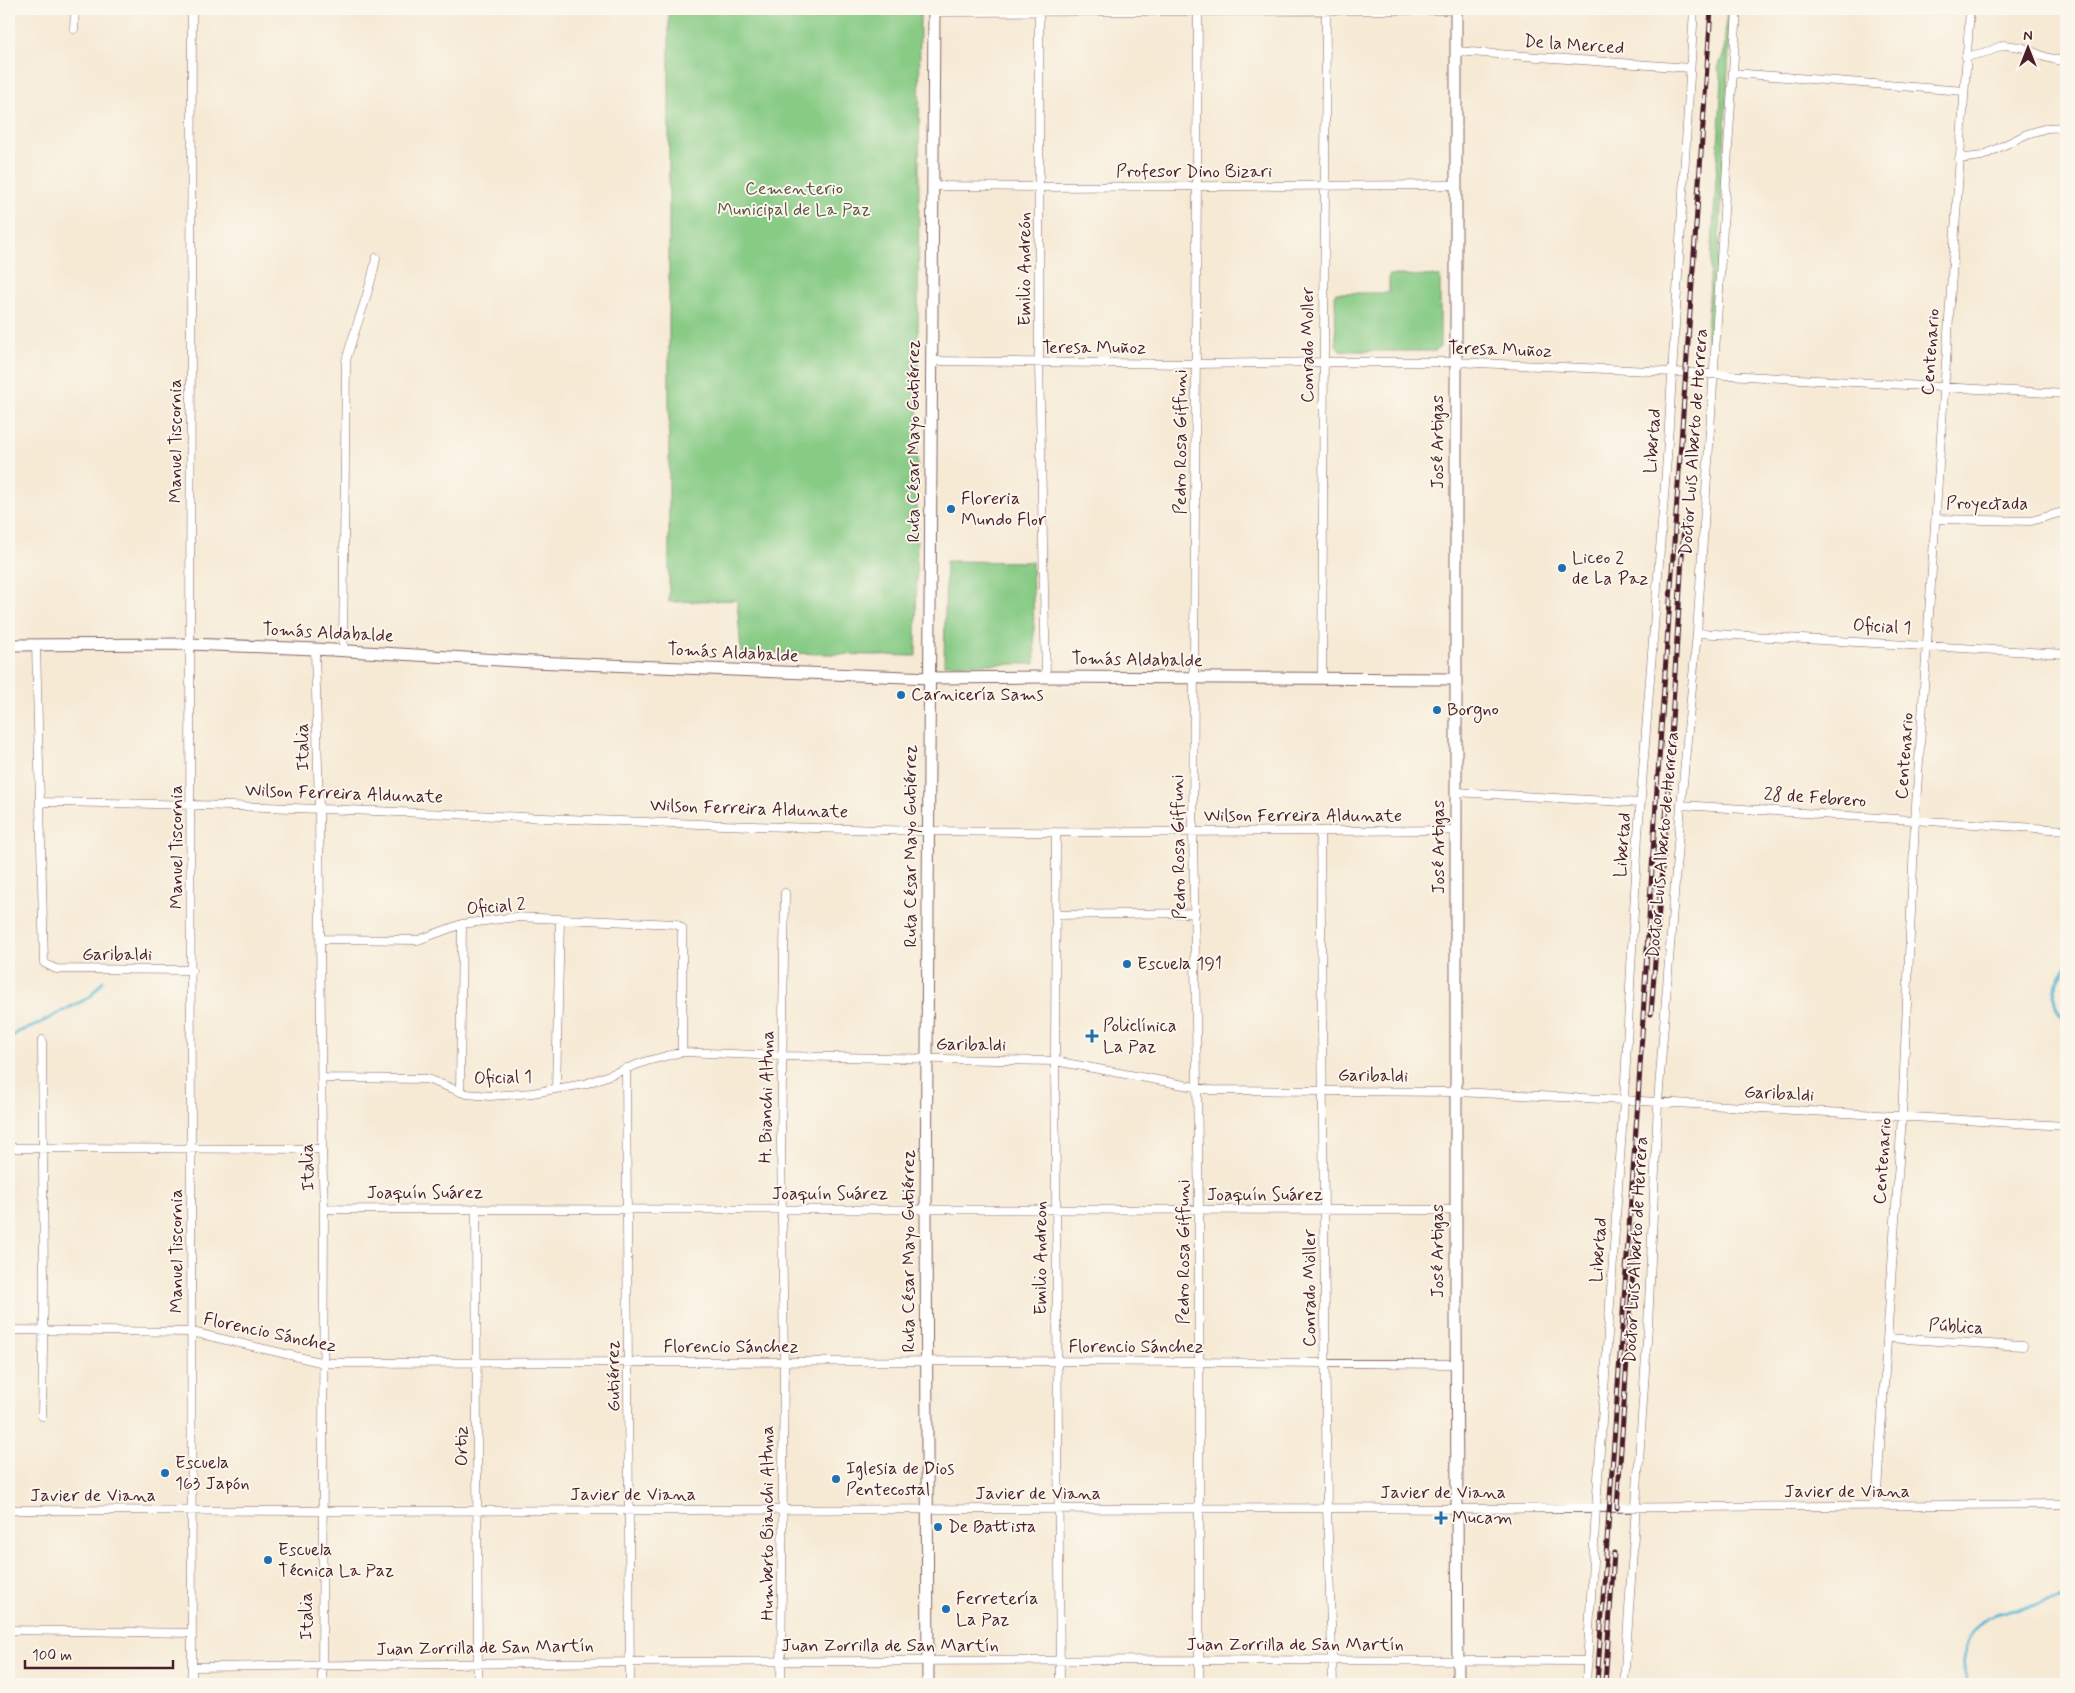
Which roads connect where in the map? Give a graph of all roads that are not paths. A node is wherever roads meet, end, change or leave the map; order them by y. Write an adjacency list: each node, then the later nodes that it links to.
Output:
1 (75, 9): 13 (street)
2 (192, 9): 40 (street, Manuel Tiscornia)
3 (1106, 9): 9 (street); 12 (street)
4 (1281, 9): 9 (street); 10 (street)
5 (1694, 9): 17 (street, Libertad)
6 (1738, 9): 18 (street, Doctor Luis Alberto de Herrera)
7 (1970, 9): 15 (street, Centenario)
8 (934, 10): 12 (street); 23 (street, Ruta César Mayo Gutiérrez)
9 (1198, 10): 26 (street, Pedro Rosa Giffuni)
10 (1326, 10): 11 (street); 24 (street, Conrado Moller)
11 (1456, 10): 14 (street, José Artigas)
12 (1039, 12): 25 (street, Emilio Andreón)
13 (74, 29)
14 (1456, 51): 17 (street, De la Merced); 22 (street, José Artigas)
15 (1966, 57): 16 (street); 19 (street, Centenario)
16 (2066, 62)
17 (1690, 68): 33 (street, Libertad)
18 (1733, 72): 19 (street); 34 (street, Doctor Luis Alberto de Herrera)
19 (1964, 91): 21 (street, Centenario)
20 (2066, 127): 21 (street)
21 (1959, 159): 35 (street, Centenario)
22 (1455, 185): 24 (street, Profesor Dino Bizari); 30 (street, José Artigas)
23 (934, 186): 25 (street, Profesor Dino Bizari); 28 (street, Ruta César Mayo Gutiérrez)
24 (1324, 186): 26 (street, Profesor Dino Bizari); 29 (street, Conrado Moller)
25 (1040, 187): 26 (street, Profesor Dino Bizari); 31 (street, Emilio Andreón)
26 (1198, 187): 32 (street, Pedro Rosa Giffuni)
27 (376, 258): 45 (street)
28 (931, 361): 31 (street, Teresa Muñoz); 48 (street, Ruta César Mayo Gutiérrez)
29 (1323, 362): 30 (street, Teresa Muñoz); 32 (street, Teresa Muñoz); 50 (street, Conrado Moller)
30 (1455, 362): 33 (street, Teresa Muñoz); 51 (street, José Artigas)
31 (1039, 363): 32 (street, Teresa Muñoz); 47 (street, Emilio Andreón)
32 (1196, 364): 49 (street, Pedro Rosa Giffuni)
33 (1673, 372): 34 (street, Teresa Muñoz); 55 (street, Libertad)
34 (1715, 375): 35 (street, Teresa Muñoz); 39 (street, Doctor Luis Alberto de Herrera)
35 (1944, 389): 36 (street, Teresa Muñoz); 38 (street, Centenario)
36 (2066, 394)
37 (2066, 511): 38 (street, Proyectada)
38 (1936, 519): 43 (street, Centenario)
39 (1697, 632): 43 (street, Oficial 1); 56 (street, Doctor Luis Alberto de Herrera)
40 (190, 644): 42 (street, Tomás Aldabalde); 44 (street, Tomás Aldabalde); 54 (street, Manuel Tiscornia)
41 (9, 645): 42 (street, Tomás Aldabalde)
42 (36, 645): 53 (street)
43 (1928, 645): 46 (street, Oficial 1); 58 (street, Centenario)
44 (315, 649): 45 (street, Tomás Aldabalde); 57 (street, Italia)
45 (343, 651): 48 (street, Tomás Aldabalde)
46 (2066, 654)
47 (1046, 677): 48 (street, Tomás Aldabalde); 49 (street, Tomás Aldabalde)
48 (931, 678): 61 (street, Ruta César Mayo Gutiérrez)
49 (1194, 678): 50 (street, Tomás Aldabalde); 64 (street, Pedro Rosa Giffuni)
50 (1322, 679): 51 (street, Tomás Aldabalde)
51 (1455, 679): 52 (street, José Artigas)
52 (1456, 792): 55 (street); 59 (street, José Artigas)
53 (41, 802): 54 (street, Wilson Ferreira Aldunate); 71 (street, Garibaldi)
54 (192, 803): 57 (street, Wilson Ferreira Aldunate); 71 (street, Manuel Tiscornia)
55 (1641, 803): 84 (street, Libertad)
56 (1681, 805): 58 (street, 28 de Febrero); 85 (street, Doctor Luis Alberto de Herrera)
57 (320, 809): 61 (street, Wilson Ferreira Aldunate); 70 (street, Italia)
58 (1915, 820): 60 (street, 28 de Febrero); 86 (street, Centenario)
59 (1456, 830): 62 (street, Wilson Ferreira Aldunate); 83 (street, José Artigas)
60 (2066, 830)
61 (928, 831): 63 (street, Wilson Ferreira Aldunate); 75 (street, Ruta César Mayo Gutiérrez)
62 (1320, 831): 64 (street, Wilson Ferreira Aldunate); 81 (street, Conrado Möller)
63 (1056, 832): 64 (street, Wilson Ferreira Aldunate); 67 (street, Emilio Andreon)
64 (1193, 832): 66 (street, Pedro Rosa Giffuni)
65 (786, 893): 74 (street, H. Bianchi Altuna)
66 (1195, 914): 67 (street); 80 (street, Pedro Rosa Giffuni)
67 (1056, 915): 76 (street, Emilio Andreon)
68 (560, 919): 69 (street, Oficial 2); 73 (street, Oficial 2); 79 (street)
69 (462, 924): 70 (street, Oficial 2); 82 (street)
70 (321, 939): 78 (street, Italia)
71 (192, 970): 90 (street, Manuel Tiscornia)
72 (42, 1040): 89 (street)
73 (682, 1052): 74 (street, Garibaldi); 77 (street, Oficial 1)
74 (782, 1056): 75 (street, Garibaldi); 95 (street, H. Bianchi Altuna)
75 (928, 1059): 76 (street, Garibaldi); 96 (street, Ruta César Mayo Gutiérrez)
76 (1055, 1061): 80 (street, Garibaldi); 97 (street, Emilio Andreon)
77 (626, 1068): 79 (street, Oficial 1); 93 (street, Gutiérrez)
78 (323, 1078): 82 (street, Oficial 1); 91 (street, Italia)
79 (556, 1089): 82 (street, Oficial 1)
80 (1198, 1089): 81 (street, Garibaldi); 98 (street, Pedro Rosa Giffuni)
81 (1323, 1090): 83 (street, Garibaldi); 99 (street, Conrado Möller)
82 (460, 1092)
83 (1457, 1092): 84 (street, Garibaldi); 100 (street, José Artigas)
84 (1624, 1100): 85 (street, Garibaldi); 120 (street, Libertad)
85 (1658, 1102): 86 (street, Garibaldi); 121 (street, Doctor Luis Alberto de Herrera)
86 (1902, 1116): 87 (street, Garibaldi); 104 (street, Centenario)
87 (2066, 1126)
88 (9, 1148): 89 (street)
89 (43, 1148): 90 (street); 102 (street)
90 (192, 1148): 91 (street); 103 (street, Manuel Tiscornia)
91 (322, 1149): 94 (street, Italia)
92 (476, 1208): 93 (street, Joaquín Suárez); 94 (street, Joaquín Suárez); 108 (street, Ortiz)
93 (627, 1208): 95 (street, Joaquín Suárez); 109 (street, Gutiérrez)
94 (324, 1209): 112 (street, Italia)
95 (782, 1209): 96 (street, Joaquín Suárez); 110 (street, H. Bianchi Altuna)
96 (926, 1209): 97 (street, Joaquín Suárez); 106 (street, Ruta César Mayo Gutiérrez)
97 (1056, 1210): 98 (street, Joaquín Suárez); 107 (street, Emilio Andreon)
98 (1199, 1210): 99 (street, Joaquín Suárez); 111 (street, Pedro Rosa Giffuni)
99 (1324, 1210): 100 (street, Joaquín Suárez); 113 (street, Conrado Möller)
100 (1456, 1210): 114 (street, José Artigas)
101 (9, 1330): 102 (street, Florencio Sánchez)
102 (43, 1330): 103 (street, Florencio Sánchez); 115 (street)
103 (192, 1332): 112 (street, Florencio Sánchez); 129 (street, Manuel Tiscornia)
104 (1886, 1338): 105 (street, Pública); 117 (street, Centenario)
105 (2023, 1346)
106 (926, 1361): 107 (street, Florencio Sánchez); 110 (street, Florencio Sánchez); 118 (street, Ruta César Mayo Gutiérrez)
107 (1057, 1361): 111 (street, Florencio Sánchez); 122 (street, Emilio Andreon)
108 (477, 1362): 109 (street, Florencio Sánchez); 112 (street, Florencio Sánchez); 126 (street, Ortiz)
109 (628, 1362): 110 (street, Florencio Sánchez); 127 (street, Gutiérrez)
110 (784, 1362): 128 (street, Humberto Bianchi Altuna)
111 (1198, 1362): 113 (street, Florencio Sánchez); 123 (street, Pedro Rosa Giffuni)
112 (324, 1363): 130 (street, Italia)
113 (1325, 1363): 114 (street, Florencio Sánchez); 119 (street, Conrado Möller)
114 (1456, 1364): 124 (street, José Artigas)
115 (42, 1416)
116 (2066, 1504): 117 (street, Javier de Viana)
117 (1876, 1506): 121 (street, Javier de Viana)
118 (927, 1508): 122 (street, Javier de Viana); 128 (street, Javier de Viana); 140 (street, Ruta César Mayo Gutiérrez)
119 (1327, 1508): 123 (street, Javier de Viana); 124 (street, Javier de Viana); 134 (street, Conrado Möller)
120 (1596, 1508): 121 (street, Javier de Viana); 124 (street, Javier de Viana); 137 (street, Libertad)
121 (1635, 1508): 155 (street, Doctor Luis Alberto de Herrera)
122 (1058, 1509): 123 (street, Javier de Viana); 136 (street, Emilio Andreon)
123 (1200, 1509): 133 (street, Pedro Rosa Giffuni)
124 (1457, 1509): 135 (street, José Artigas)
125 (9, 1510): 129 (street, Javier de Viana)
126 (478, 1510): 127 (street, Javier de Viana); 130 (street, Javier de Viana); 141 (street, Ortiz)
127 (630, 1510): 128 (street, Javier de Viana); 138 (street, Gutiérrez)
128 (783, 1510): 139 (street, Humberto Bianchi Altuna)
129 (192, 1511): 130 (street, Javier de Viana); 132 (street, Manuel Tiscornia)
130 (323, 1512): 142 (street, Italia)
131 (9, 1630): 132 (street)
132 (192, 1633): 143 (street, Manuel Tiscornia)
133 (1199, 1660): 134 (street, Juan Zorrilla de San Martín); 136 (street, Juan Zorrilla de San Martín); 151 (street, Pedro Rosa Giffuni)
134 (1333, 1660): 135 (street, Juan Zorrilla de San Martín); 152 (street, Conrado Möller)
135 (1458, 1660): 137 (street, Juan Zorrilla de San Martín); 153 (street, José Artigas)
136 (1059, 1661): 140 (street, Juan Zorrilla de San Martín); 150 (street, Emilio Andreon)
137 (1588, 1661): 154 (street, Libertad)
138 (630, 1662): 139 (street, Juan Zorrilla de San Martín); 141 (street, Juan Zorrilla de San Martín); 147 (street, Gutiérrez)
139 (781, 1662): 140 (street, Juan Zorrilla de San Martín); 148 (street, Humberto Bianchi Altuna)
140 (928, 1662): 149 (street, Ruta César Mayo Gutiérrez)
141 (478, 1663): 142 (street, Juan Zorrilla de San Martín); 146 (street, Ortiz)
142 (322, 1665): 143 (street, Juan Zorrilla de San Martín); 145 (street, Italia)
143 (192, 1667): 144 (street, Manuel Tiscornia)
144 (192, 1684)
145 (322, 1684)
146 (478, 1684)
147 (630, 1684)
148 (781, 1684)
149 (928, 1684)
150 (1060, 1684)
151 (1199, 1684)
152 (1333, 1684)
153 (1458, 1684)
154 (1586, 1684)
155 (1624, 1684)

